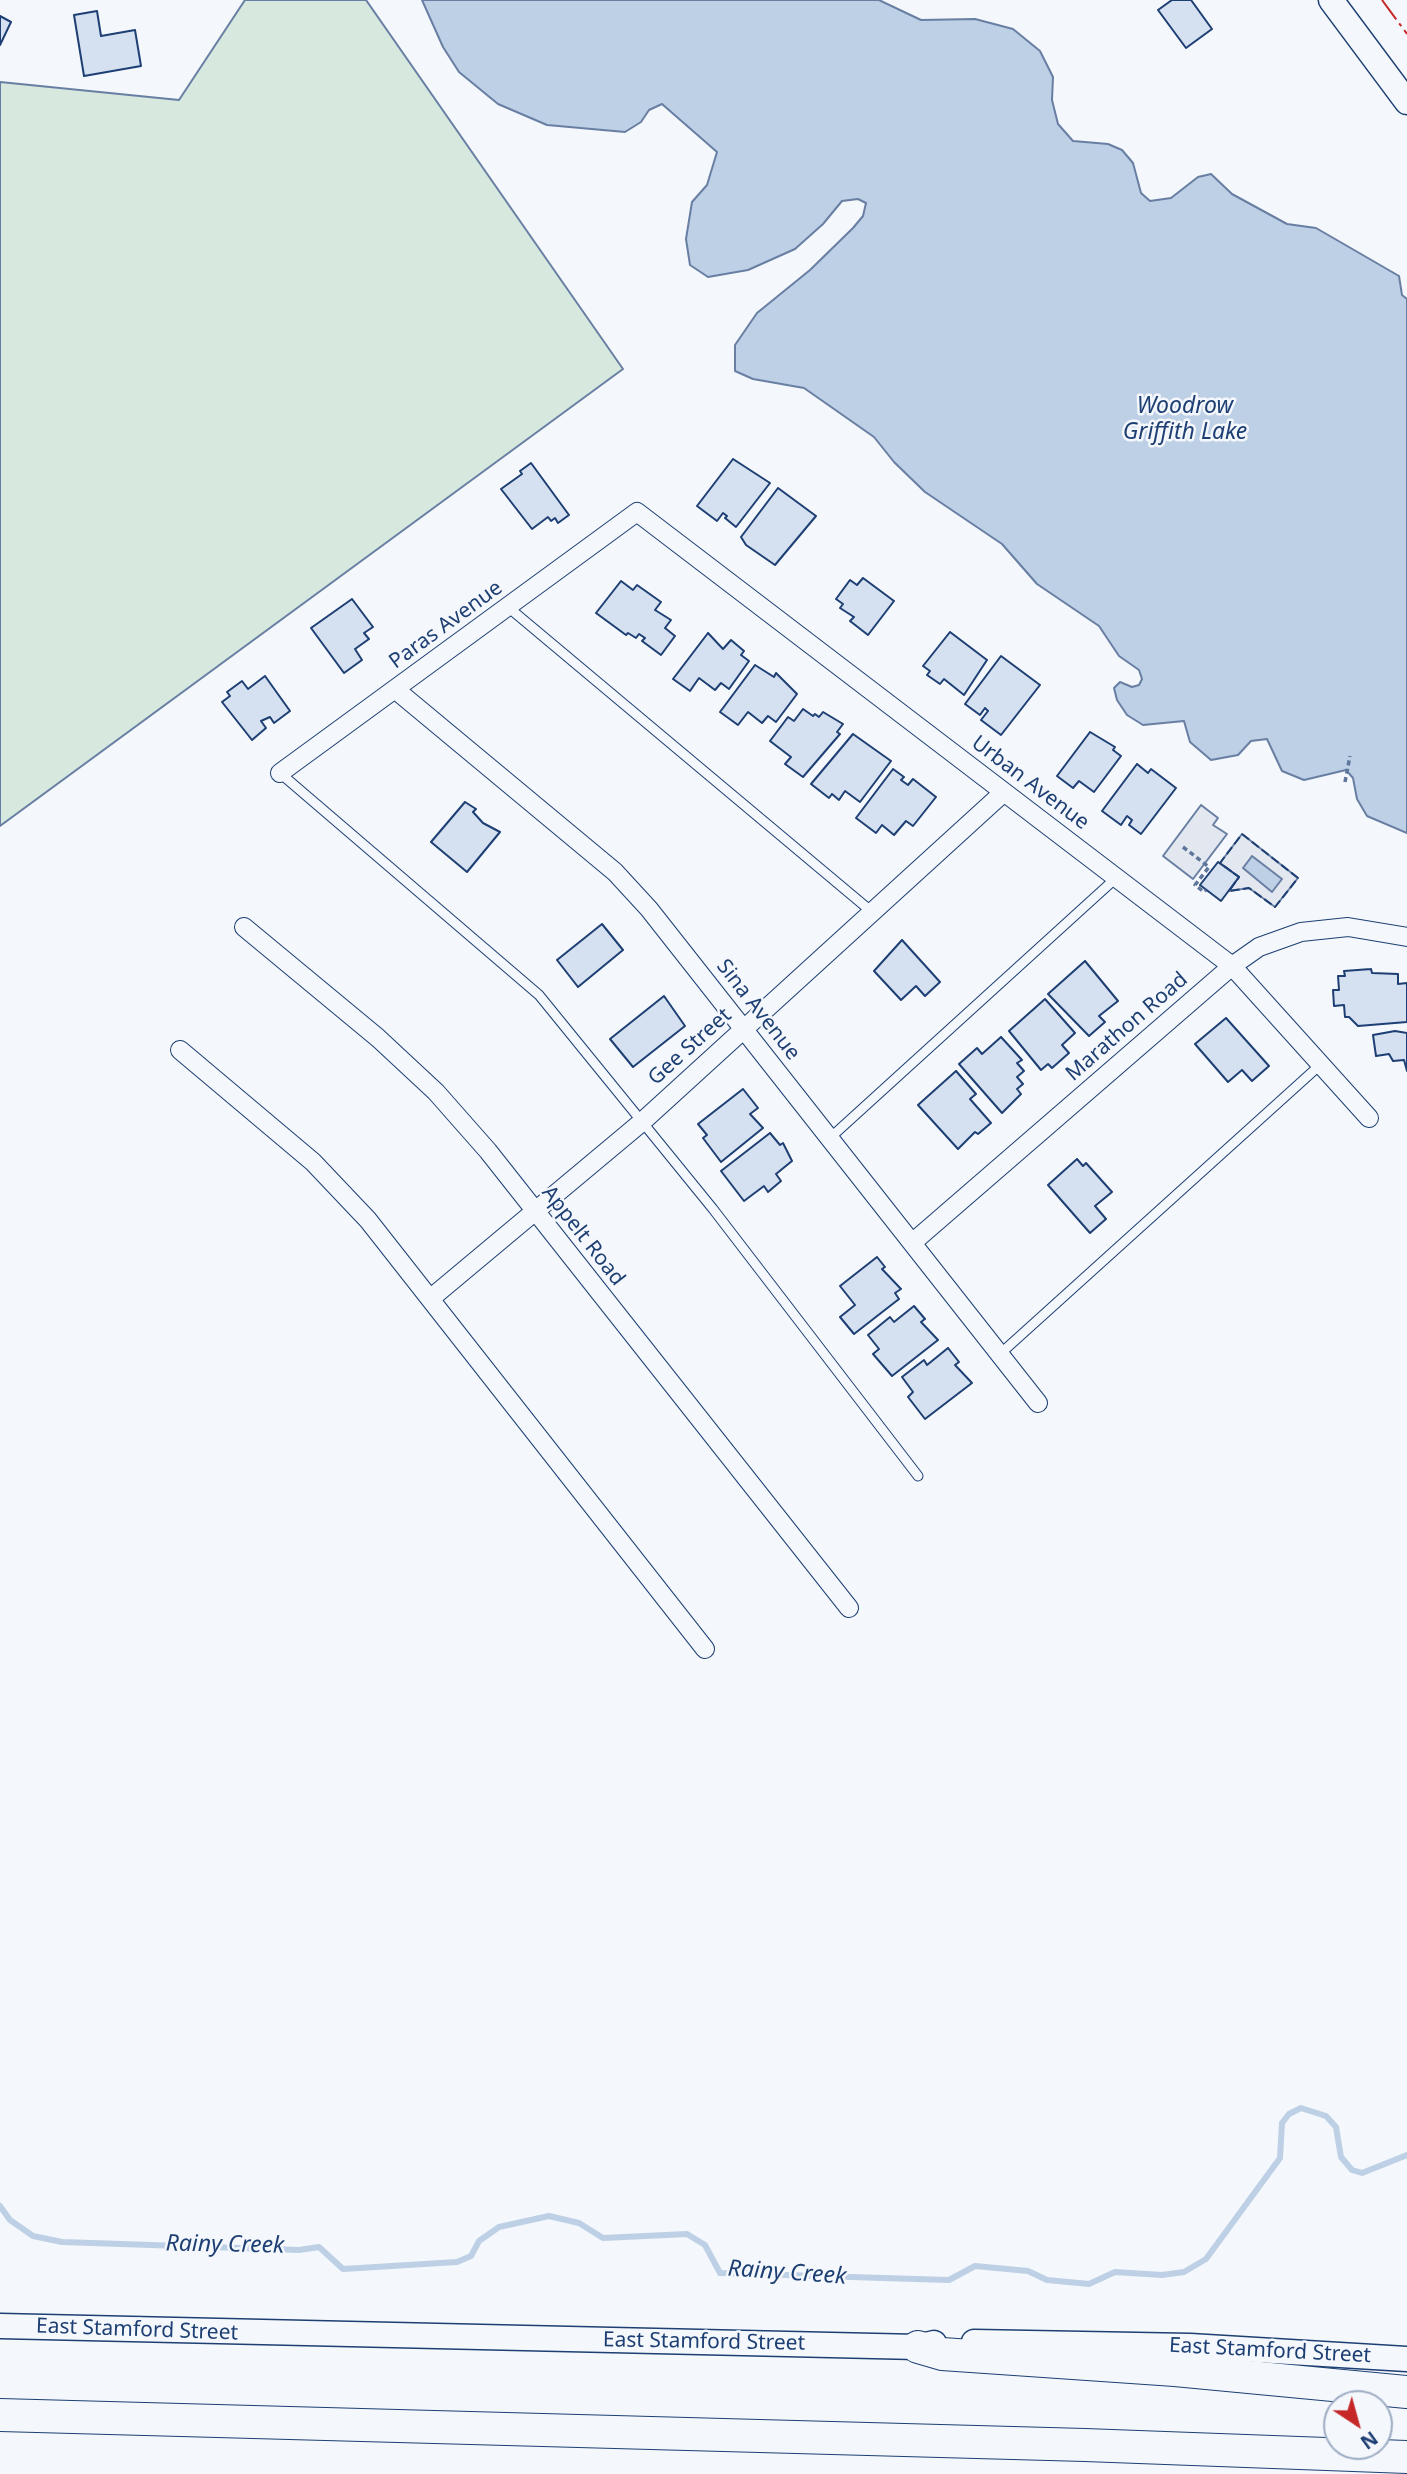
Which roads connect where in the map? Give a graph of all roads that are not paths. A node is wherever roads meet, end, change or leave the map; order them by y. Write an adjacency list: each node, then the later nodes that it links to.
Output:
1 (1331, 0): 2 (main road)
2 (1407, 102)
3 (637, 512): 4 (street, Paras Avenue); 7 (street, Urban Avenue)
4 (508, 607): 5 (street, Paras Avenue); 9 (lane)
5 (396, 690): 6 (street, Paras Avenue); 13 (street, Sina Avenue)
6 (280, 773): 17 (lane)
7 (1004, 792): 8 (street, Urban Avenue); 9 (street, Gee Street)
8 (1116, 878): 12 (street, Urban Avenue); 18 (lane)
9 (872, 912): 13 (street, Gee Street)
10 (244, 927): 19 (street, Appelt Road)
11 (1407, 937): 12 (street, Marathon Road)
12 (1232, 966): 15 (street, Urban Avenue); 20 (street, Marathon Road)
13 (744, 1028): 17 (street, Gee Street); 18 (street, Sina Avenue)
14 (180, 1050): 21 (street)
15 (1320, 1065): 16 (street, Urban Avenue); 22 (lane)
16 (1368, 1118)
17 (643, 1121): 19 (street, Gee Street); 24 (lane)
18 (830, 1138): 20 (street, Sina Avenue)
19 (535, 1213): 21 (street, Gee Street); 25 (street, Appelt Road)
20 (912, 1243): 22 (street, Sina Avenue)
21 (430, 1299): 26 (street)
22 (1000, 1354): 23 (street, Sina Avenue)
23 (1038, 1403)
24 (918, 1476)
25 (849, 1608)
26 (705, 1649)
27 (0, 2326): 28 (main road, East Stamford Street)
28 (918, 2347): 29 (main road, East Stamford Street); 30 (highway)
29 (1407, 2359)
30 (1407, 2392)
31 (0, 2415): 32 (highway)
32 (1407, 2457)

